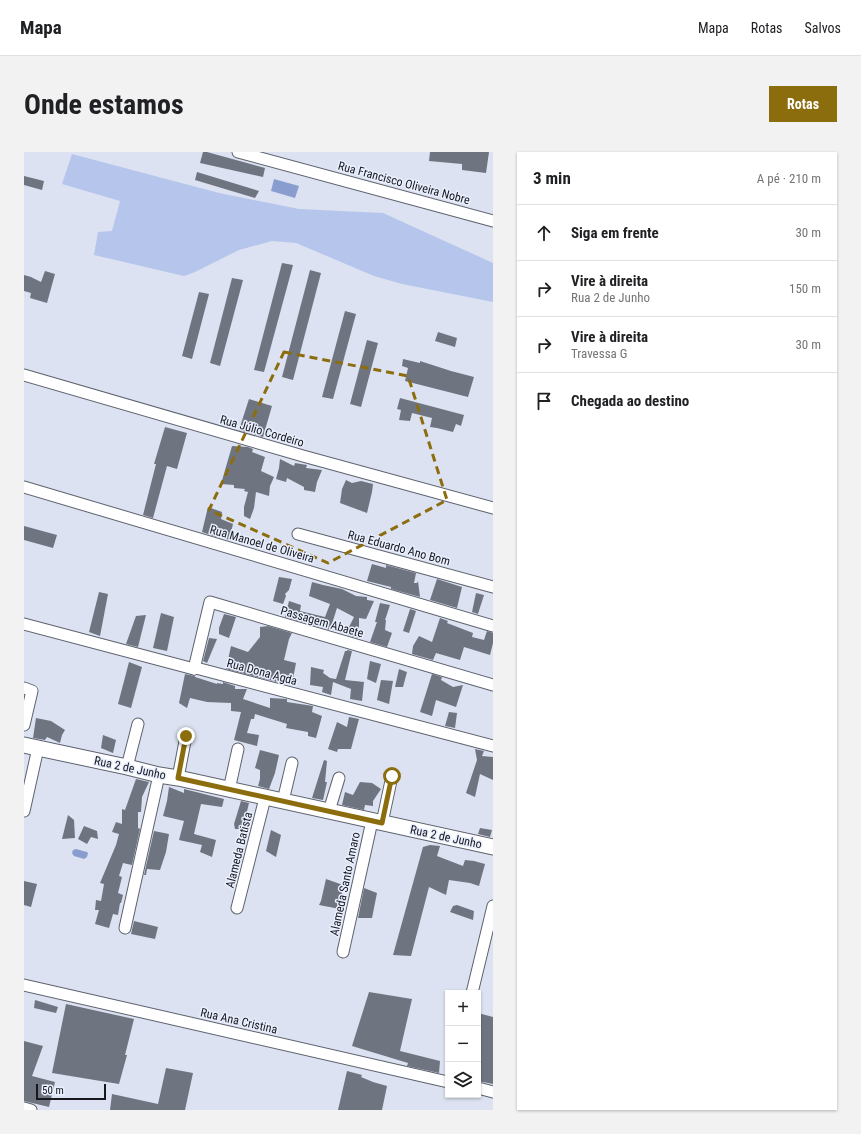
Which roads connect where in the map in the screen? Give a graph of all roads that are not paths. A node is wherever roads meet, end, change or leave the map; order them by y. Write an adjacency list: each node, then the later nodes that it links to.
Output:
1 (238, 152): 2 (street, Rua Francisco Oliveira Nobre)
2 (493, 221)
3 (24, 375): 5 (street, Rua Júlio Cordeiro)
4 (24, 487): 9 (street, Rua Manoel de Oliveira)
5 (493, 508)
6 (298, 534): 7 (street, Rua Eduardo Ano Bom)
7 (493, 587)
8 (24, 624): 10 (street, Rua Dona Agda)
9 (493, 626)
10 (194, 669): 11 (street, Passagem Abaete); 16 (street, Rua Dona Agda)
11 (493, 685)
12 (28, 689): 14 (street)
13 (138, 724): 20 (street)
14 (24, 725)
15 (186, 736): 23 (street)
16 (493, 746)
17 (31, 747): 20 (street, Rua 2 de Junho); 28 (street)
18 (238, 749): 25 (street)
19 (292, 763): 27 (street)
20 (128, 767): 21 (street, Rua 2 de Junho)
21 (159, 775): 23 (street, Rua 2 de Junho); 34 (street)
22 (392, 776): 30 (street, Alameda Santo Amaro)
23 (178, 778): 25 (street, Rua 2 de Junho)
24 (339, 778): 29 (street)
25 (229, 790): 26 (street, Rua 2 de Junho)
26 (265, 798): 27 (street, Rua 2 de Junho); 33 (street, Alameda Batista)
27 (283, 801): 29 (street, Rua 2 de Junho)
28 (24, 811)
29 (329, 811): 30 (street, Rua 2 de Junho)
30 (377, 822): 31 (street, Rua 2 de Junho); 35 (street, Alameda Santo Amaro)
31 (493, 847)
32 (493, 906): 37 (street)
33 (238, 908)
34 (125, 928)
35 (343, 952)
36 (24, 985): 38 (street, Rua Ana Cristina)
37 (473, 990)
38 (445, 1081)
39 (481, 1089): 40 (street)
40 (493, 1092)
41 (24, 1108): 42 (street)
42 (31, 1110)

